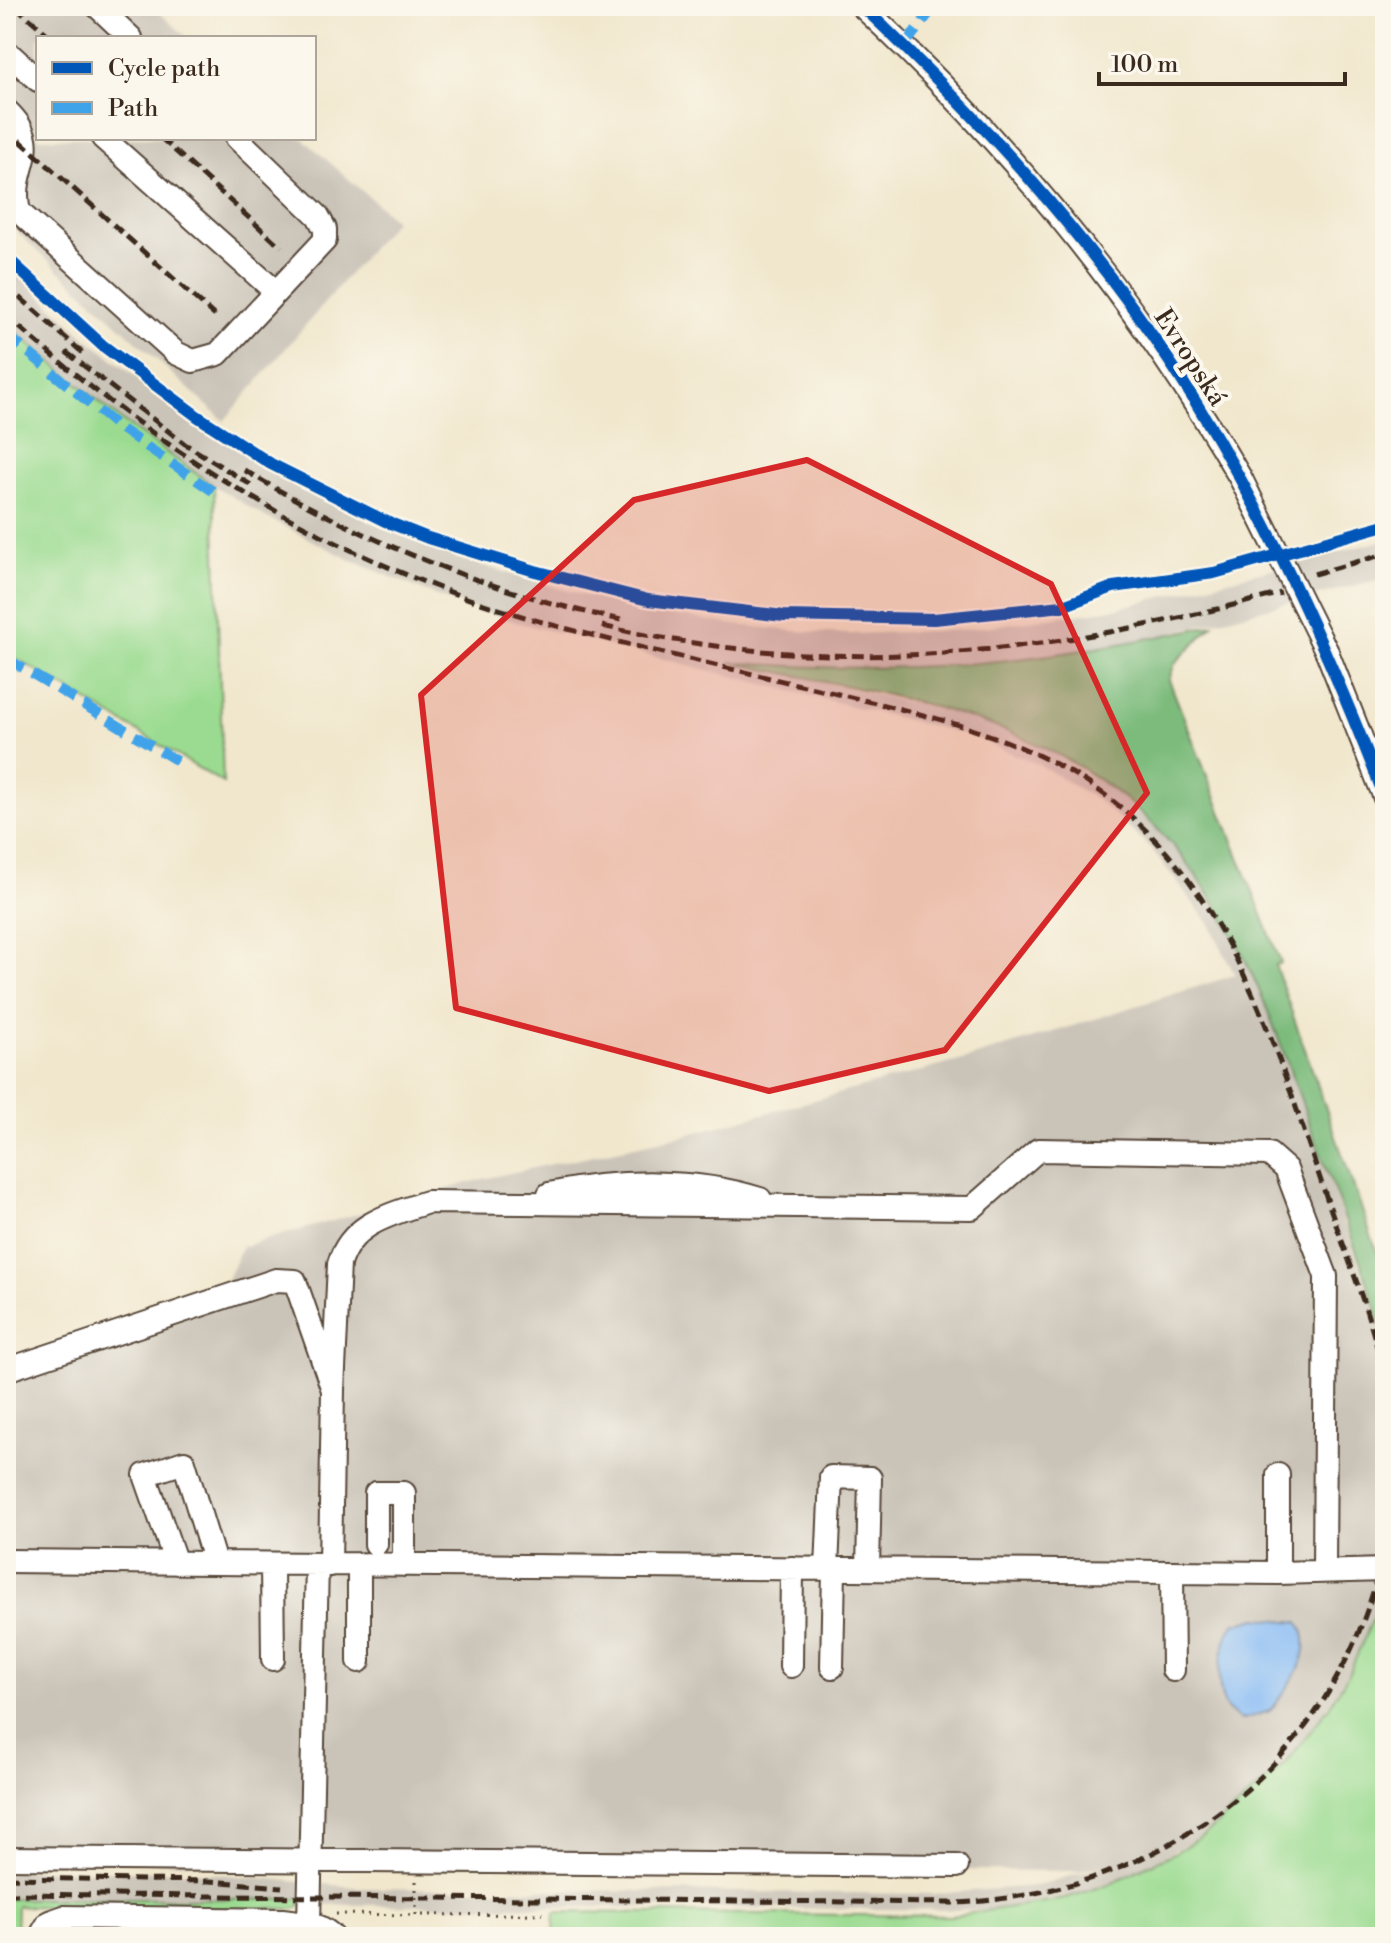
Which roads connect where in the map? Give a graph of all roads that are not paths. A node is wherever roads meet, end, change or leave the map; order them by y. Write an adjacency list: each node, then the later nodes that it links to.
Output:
1 (97, 6): 3 (street)
2 (862, 6): 10 (street, Evropská, bridge)
3 (129, 36)
4 (6, 51): 5 (street)
5 (36, 78)
6 (6, 110): 9 (street)
7 (105, 140): 9 (street)
8 (239, 140): 9 (street)
9 (276, 292)
10 (1385, 798)
11 (6, 1370): 12 (street)
12 (333, 1390): 19 (street); 26 (street)
13 (1278, 1475): 28 (street)
14 (376, 1544): 21 (street)
15 (6, 1561): 16 (street)
16 (176, 1563): 17 (street); 17 (street)
17 (215, 1563): 18 (street)
18 (272, 1564): 19 (street); 29 (street)
19 (323, 1565): 20 (street); 35 (street)
20 (359, 1565): 21 (street); 30 (street)
21 (404, 1565): 22 (street)
22 (792, 1568): 23 (street); 31 (street)
23 (830, 1569): 24 (street); 24 (street); 32 (street)
24 (868, 1569): 27 (street)
25 (1385, 1570): 26 (street)
26 (1324, 1571): 28 (street)
27 (1172, 1572): 28 (street); 33 (street)
28 (1278, 1573)
29 (273, 1659)
30 (359, 1661)
31 (791, 1666)
32 (832, 1667)
33 (1173, 1670)
34 (6, 1858): 35 (street)
35 (311, 1860): 36 (street); 37 (street)
36 (957, 1866)
37 (311, 1919): 38 (street); 39 (street)
38 (40, 1937)
39 (333, 1937)

